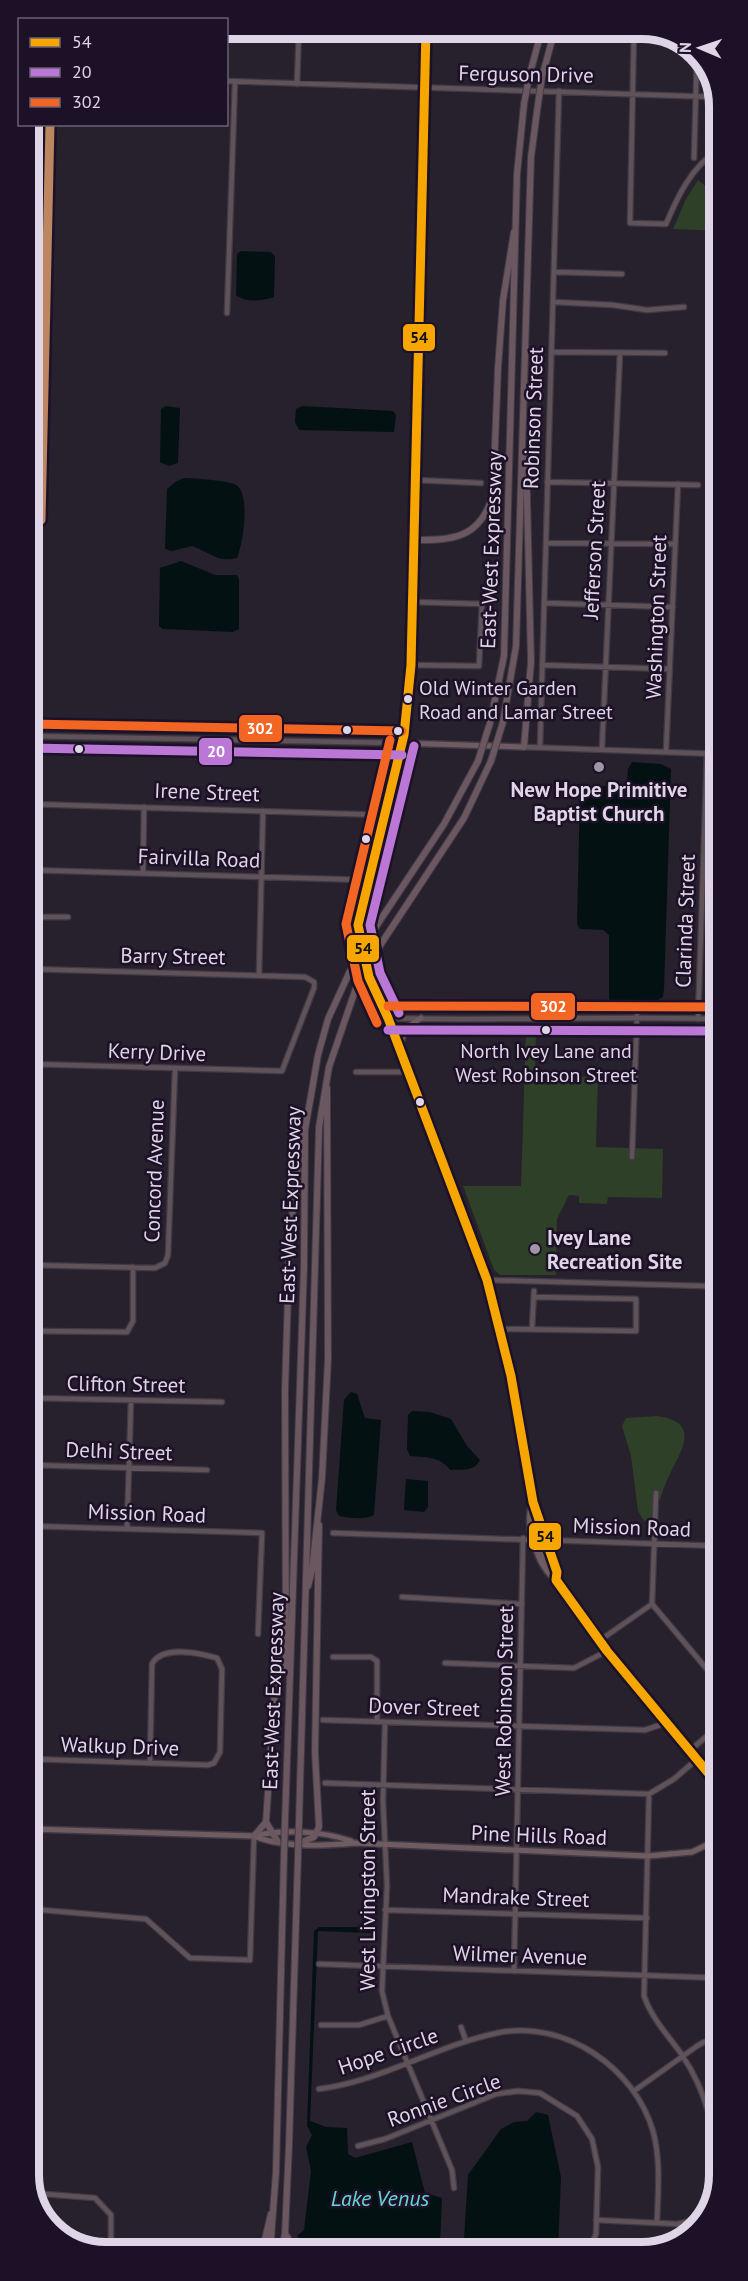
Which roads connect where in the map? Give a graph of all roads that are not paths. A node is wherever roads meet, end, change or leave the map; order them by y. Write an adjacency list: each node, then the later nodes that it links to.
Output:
1 (298, 39): 9 (street)
2 (426, 39): 10 (main road)
3 (539, 39): 17 (highway, East-West Expressway, bridge)
4 (552, 39): 23 (highway, East-West Expressway, bridge)
5 (634, 39): 12 (street)
6 (696, 78): 13 (street)
7 (228, 81): 8 (street, Ferguson Drive)
8 (234, 82): 9 (street, Ferguson Drive); 22 (street)
9 (297, 84): 10 (street, Ferguson Drive)
10 (425, 88): 11 (street, Ferguson Drive); 27 (main road)
11 (559, 91): 12 (street, Ferguson Drive); 18 (street, Robinson Street)
12 (633, 93): 13 (street, Ferguson Drive); 16 (street)
13 (696, 96): 14 (street, Ferguson Drive); 15 (street)
14 (708, 97)
15 (694, 158)
16 (709, 158)
17 (515, 228): 33 (highway); 76 (highway, East-West Expressway, bridge)
18 (555, 272): 19 (street); 20 (street, Robinson Street)
19 (622, 274)
20 (554, 302): 21 (street); 24 (street, Robinson Street)
21 (684, 307)
22 (227, 313)
23 (525, 344): 47 (highway); 75 (highway, East-West Expressway, bridge)
24 (552, 352): 25 (street); 28 (street, Robinson Street)
25 (620, 353): 26 (street); 30 (street, Jefferson Street)
26 (665, 353)
27 (415, 480): 29 (street); 33 (main road)
28 (548, 482): 30 (street); 34 (street, Robinson Street)
29 (481, 483)
30 (613, 483): 31 (street); 35 (street, Jefferson Street)
31 (678, 484): 32 (street); 36 (street, Washington Street)
32 (699, 485)
33 (413, 540): 37 (main road)
34 (546, 543): 35 (street); 38 (street, Robinson Street)
35 (610, 543): 36 (street); 39 (street, Jefferson Street)
36 (675, 544): 40 (street, Washington Street)
37 (412, 602): 41 (main road); 41 (street)
38 (544, 603): 39 (street); 42 (street, Robinson Street)
39 (608, 605): 40 (street); 43 (street, Jefferson Street)
40 (673, 608): 44 (street, Washington Street)
41 (411, 665): 46 (main road)
42 (542, 665): 43 (street); 48 (street, Robinson Street)
43 (605, 667): 44 (street); 49 (street, Jefferson Street)
44 (670, 669): 50 (street, Washington Street)
45 (39, 736): 46 (street)
46 (402, 743): 47 (main road); 55 (main road)
47 (524, 747): 48 (street)
48 (540, 747): 49 (street)
49 (602, 748): 50 (street)
50 (666, 751): 51 (street)
51 (707, 753): 67 (street, Clarinda Street)
52 (39, 804): 53 (street, Irene Street)
53 (144, 807): 54 (street, Irene Street); 57 (street)
54 (263, 811): 55 (street, Irene Street); 58 (street)
55 (384, 815): 59 (main road)
56 (39, 870): 57 (street, Fairvilla Road)
57 (143, 873): 58 (street, Fairvilla Road)
58 (262, 876): 59 (street, Fairvilla Road); 63 (street)
59 (368, 880): 65 (main road); 65 (main road)
60 (39, 917): 61 (street)
61 (68, 917)
62 (39, 969): 63 (street, Barry Street)
63 (259, 975): 72 (street, Barry Street)
64 (636, 1016): 66 (street); 67 (street); 77 (street)
65 (388, 1018): 66 (street); 69 (main road)
66 (421, 1018): 69 (main road)
67 (698, 1018): 68 (street)
68 (709, 1019)
69 (399, 1046): 74 (main road)
70 (39, 1064): 71 (street, Kerry Drive)
71 (175, 1070): 72 (street, Kerry Drive); 79 (street, Concord Avenue)
72 (282, 1071)
73 (356, 1072): 74 (street)
74 (409, 1072): 80 (main road)
75 (326, 1083): 93 (highway); 104 (highway, East-West Expressway)
76 (305, 1130): 108 (highway); 116 (highway, East-West Expressway)
77 (632, 1158)
78 (39, 1265): 79 (street)
79 (133, 1267): 84 (street, Concord Avenue)
80 (487, 1280): 81 (street); 82 (main road)
81 (709, 1285)
82 (501, 1329): 83 (street); 92 (main road)
83 (532, 1329): 83 (street)
84 (39, 1331)
85 (39, 1398): 86 (street, Clifton Street)
86 (131, 1401): 87 (street, Clifton Street); 89 (street)
87 (222, 1402)
88 (39, 1465): 89 (street, Delhi Street)
89 (129, 1468): 90 (street, Delhi Street); 95 (street)
90 (207, 1470)
91 (656, 1493): 100 (street)
92 (532, 1504): 98 (main road); 99 (main road)
93 (318, 1515): 104 (highway); 135 (highway)
94 (39, 1526): 95 (street, Mission Road)
95 (127, 1529): 109 (street, Mission Road)
96 (333, 1533): 97 (street)
97 (523, 1538): 98 (street); 106 (street, West Robinson Street)
98 (534, 1540): 102 (main road); 103 (main road)
99 (545, 1540): 100 (street, Mission Road); 102 (main road)
100 (654, 1545): 101 (street, Mission Road); 107 (street)
101 (709, 1546)
102 (556, 1572): 103 (main road)
103 (556, 1580): 110 (main road)
104 (307, 1589): 173 (highway, East-West Expressway, bridge)
105 (402, 1597): 106 (street)
106 (522, 1604): 114 (street, West Robinson Street)
107 (652, 1604): 110 (street); 115 (street)
108 (284, 1612): 116 (highway); 132 (highway)
109 (258, 1634)
110 (599, 1641): 111 (main road)
111 (607, 1651): 114 (street); 120 (main road)
112 (333, 1657): 118 (street)
113 (445, 1663): 114 (street)
114 (521, 1667): 121 (street, West Robinson Street)
115 (709, 1668)
116 (289, 1682): 169 (highway, East-West Expressway, bridge)
117 (323, 1720): 118 (street, Dover Street)
118 (377, 1722): 119 (street, Dover Street)
119 (385, 1722): 121 (street, Dover Street); 129 (street, West Livingston Street)
120 (666, 1723): 121 (street, Dover Street); 123 (main road)
121 (520, 1727): 130 (street, West Robinson Street)
122 (709, 1734): 123 (street)
123 (689, 1751): 125 (main road)
124 (39, 1759): 126 (street, Walkup Drive)
125 (696, 1760): 127 (main road); 131 (street)
126 (150, 1763): 126 (street, Walkup Drive)
127 (709, 1775)
128 (325, 1783): 129 (street)
129 (383, 1784): 130 (street); 141 (street, West Livingston Street)
130 (519, 1789): 131 (street); 142 (street, West Robinson Street)
131 (649, 1794): 143 (street)
132 (266, 1822): 134 (highway); 136 (highway)
133 (39, 1829): 136 (main road, Pine Hills Road)
134 (270, 1832): 135 (main road, Pine Hills Road); 136 (main road, Pine Hills Road); 137 (highway)
135 (317, 1834): 138 (highway); 139 (main road, Pine Hills Road)
136 (254, 1836): 137 (main road, Pine Hills Road); 144 (street)
137 (278, 1842): 138 (main road, Pine Hills Road)
138 (300, 1843): 139 (main road, Pine Hills Road)
139 (355, 1843): 141 (main road, Pine Hills Road)
140 (709, 1844): 143 (main road, Pine Hills Road)
141 (385, 1846): 142 (main road, Pine Hills Road); 145 (street, West Livingston Street)
142 (518, 1851): 143 (main road, Pine Hills Road); 146 (street, West Robinson Street)
143 (648, 1856): 147 (street)
144 (39, 1910)
145 (385, 1910): 146 (street, Mandrake Street); 149 (street, West Livingston Street)
146 (515, 1913): 147 (street, Mandrake Street); 150 (street, West Robinson Street)
147 (647, 1918): 151 (street)
148 (319, 1964): 149 (street, Wilmer Avenue)
149 (383, 1966): 150 (street, Wilmer Avenue); 153 (street, West Livingston Street)
150 (514, 1971): 151 (street, Wilmer Avenue)
151 (644, 1976): 152 (street, Wilmer Avenue); 158 (street)
152 (709, 1978)
153 (388, 2016): 154 (street); 159 (street, West Livingston Street)
154 (321, 2025)
155 (461, 2027): 156 (street, Hope Circle)
156 (466, 2041): 159 (street, Hope Circle); 161 (street, Hope Circle)
157 (709, 2042): 158 (street)
158 (682, 2055): 161 (street); 162 (street)
159 (410, 2064): 160 (street, Hope Circle); 163 (street, West Livingston Street)
160 (319, 2089)
161 (634, 2091): 172 (street, Hope Circle)
162 (709, 2110)
163 (432, 2120): 164 (street, Ronnie Circle); 165 (street, West Livingston Street); 170 (street, Ronnie Circle)
164 (358, 2146)
165 (453, 2177): 166 (street); 167 (street, West Livingston Street)
166 (445, 2180)
167 (454, 2188)
168 (42, 2194): 174 (street)
169 (274, 2208): 175 (highway); 176 (highway, East-West Expressway)
170 (596, 2220): 172 (street); 179 (street, Ronnie Circle)
171 (690, 2221): 172 (street)
172 (657, 2222)
173 (285, 2234): 177 (highway, East-West Expressway); 178 (highway)
174 (111, 2242)
175 (265, 2242)
176 (271, 2242)
177 (283, 2242)
178 (288, 2242)
179 (593, 2242)

